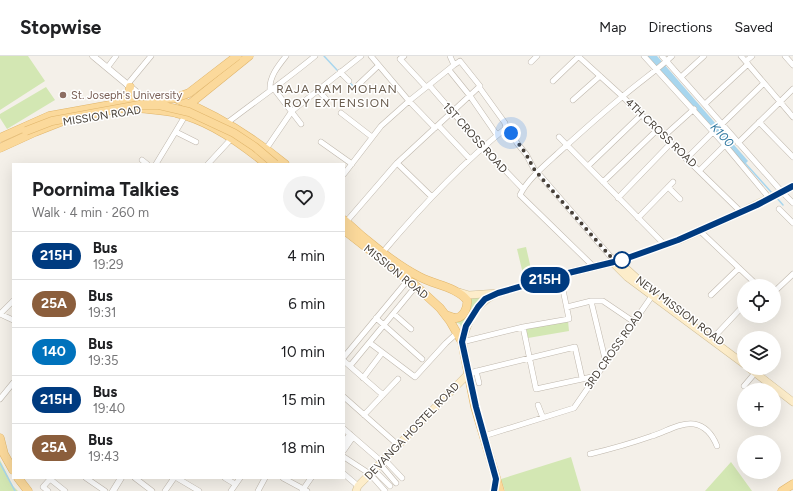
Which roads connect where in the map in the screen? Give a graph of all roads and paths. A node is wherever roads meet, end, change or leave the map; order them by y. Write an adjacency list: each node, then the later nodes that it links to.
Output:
1 (93, 56): 29 (street)
2 (116, 56): 29 (street)
3 (151, 56): 39 (street)
4 (231, 56): 48 (main road)
5 (236, 56): 78 (main road, bridge)
6 (241, 56): 56 (main road, bridge)
7 (249, 56): 54 (main road)
8 (286, 56): 42 (street)
9 (315, 56): 42 (street)
10 (361, 56): 32 (street)
11 (371, 56): 28 (street)
12 (404, 56): 40 (street, 1ST CROSS ROAD)
13 (450, 56): 26 (street)
14 (537, 56): 23 (street)
15 (579, 56): 33 (street, 4TH CROSS ROAD); 36 (street)
16 (644, 56): 31 (street)
17 (662, 56): 24 (street)
18 (672, 56): 24 (street)
19 (704, 56): 34 (street)
20 (741, 56): 25 (street)
21 (752, 56): 25 (street)
22 (785, 56): 27 (street)
23 (531, 62)
24 (665, 62): 31 (street); 34 (street)
25 (747, 63): 37 (street); 55 (street)
26 (454, 65): 30 (street); 41 (street)
27 (793, 65)
28 (378, 66): 38 (street); 52 (street)
29 (107, 68): 39 (street)
30 (449, 70): 40 (street); 45 (street)
31 (657, 70): 46 (street); 57 (street)
32 (340, 72): 35 (street); 44 (street)
33 (600, 76): 46 (street, 4TH CROSS ROAD); 50 (street)
34 (681, 77): 55 (street)
35 (349, 81)
36 (553, 81)
37 (764, 83): 53 (street); 68 (street)
38 (358, 85)
39 (129, 86): 47 (street); 51 (main road)
40 (427, 86): 52 (street); 59 (street, 1ST CROSS ROAD)
41 (479, 87): 45 (street); 67 (street)
42 (272, 89): 58 (street); 65 (street)
43 (793, 89): 53 (street)
44 (318, 90): 49 (street); 58 (street)
45 (470, 96): 59 (street); 73 (street)
46 (622, 96): 62 (street, 4TH CROSS ROAD); 84 (street)
47 (143, 99): 48 (main road, MISSION ROAD); 51 (main road, MISSION ROAD); 56 (street)
48 (177, 99): 54 (main road); 61 (main road)
49 (327, 100)
50 (573, 100)
51 (126, 101): 78 (main road, MISSION ROAD)
52 (409, 101): 69 (street); 75 (street)
53 (780, 101): 63 (street); 64 (street)
54 (189, 104): 61 (main road); 65 (main road)
55 (705, 104): 68 (street)
56 (155, 108): 61 (main road, MISSION ROAD); 85 (main road, bridge); 96 (main road, bridge)
57 (694, 109): 72 (street); 74 (street)
58 (292, 111): 66 (street); 87 (street)
59 (451, 112): 69 (street); 86 (street, 1ST CROSS ROAD)
60 (341, 113): 75 (street)
61 (180, 114): 71 (street); 77 (main road, MISSION ROAD)
62 (641, 115): 70 (street, 4TH CROSS ROAD); 100 (street)
63 (793, 117)
64 (759, 122): 82 (street); 88 (street)
65 (227, 123): 87 (main road)
66 (301, 124)
67 (505, 124): 73 (street); 103 (street)
68 (722, 124): 82 (street)
69 (436, 127): 89 (street); 98 (street)
70 (657, 130): 74 (street, 4TH CROSS ROAD); 104 (street)
71 (176, 132): 79 (street); 93 (street)
72 (713, 132): 83 (street); 90 (street)
73 (497, 135): 86 (street)
74 (664, 136): 81 (street, 4TH CROSS ROAD)
75 (372, 137): 99 (street)
76 (558, 137): 84 (street)
77 (232, 138): 94 (street); 95 (main road, MISSION ROAD)
78 (0, 140)
79 (196, 142)
80 (321, 142): 99 (street)
81 (671, 143): 90 (street, 4TH CROSS ROAD); 111 (street)
82 (738, 143): 109 (street)
83 (725, 145): 101 (street); 113 (street)
84 (566, 146): 100 (street); 103 (street)
85 (0, 147)
86 (483, 147): 89 (street); 108 (street, 1ST CROSS ROAD)
87 (266, 149): 97 (main road)
88 (793, 157)
89 (470, 159): 110 (street)
90 (686, 159): 101 (street, 4TH CROSS ROAD)
91 (142, 160): 92 (street)
92 (146, 163)
93 (157, 163)
94 (209, 163)
95 (265, 163)
96 (274, 163)
97 (284, 163)
98 (397, 163): 110 (street); 119 (street)
99 (352, 164): 102 (street)
100 (588, 166): 104 (street)
101 (699, 171): 116 (street, 4TH CROSS ROAD)
102 (345, 173)
103 (538, 173): 108 (street); 123 (street)
104 (603, 182): 111 (street)
105 (673, 182): 107 (street)
106 (793, 186): 109 (main road)
107 (668, 187): 112 (street); 117 (street)
108 (523, 189): 124 (street)
109 (780, 194): 113 (main road); 114 (street)
110 (432, 197): 122 (street)
111 (618, 198): 117 (street)
112 (680, 199)
113 (770, 199): 116 (main road)
114 (793, 204)
115 (778, 209): 118 (street)
116 (742, 212): 120 (main road)
117 (638, 218): 121 (street)
118 (793, 223)
119 (345, 224): 122 (main road, MISSION ROAD); 129 (main road, MISSION ROAD)
120 (699, 230): 121 (main road); 125 (street)
121 (664, 244): 123 (main road)
122 (383, 252): 132 (main road, MISSION ROAD)
123 (614, 262): 124 (main road); 134 (main road, NEW MISSION ROAD)
124 (594, 267): 127 (main road)
125 (738, 268): 128 (street); 135 (street)
126 (793, 274): 130 (street)
127 (560, 275): 133 (main road); 138 (street)
128 (750, 279)
129 (408, 280): 131 (main road, MISSION ROAD); 143 (street)
130 (781, 285)
131 (416, 286): 141 (street); 142 (main road, MISSION ROAD)
132 (459, 292): 133 (main road); 142 (main road)
133 (498, 293): 151 (main road)
134 (653, 294): 145 (street, 3RD CROSS ROAD); 150 (main road, NEW MISSION ROAD); 158 (main road)
135 (711, 295)
136 (12, 301): 140 (street)
137 (591, 301): 138 (street); 145 (street); 160 (street)
138 (567, 307): 147 (street)
139 (737, 312): 150 (street)
140 (0, 314): 144 (street)
141 (394, 314): 146 (street); 148 (street)
142 (446, 315): 149 (main road, MISSION ROAD)
143 (376, 318): 146 (street); 155 (street)
144 (12, 320)
145 (634, 322): 160 (street, 3RD CROSS ROAD)
146 (384, 325): 152 (street); 157 (street)
147 (523, 327): 151 (street); 156 (street)
148 (411, 329)
149 (457, 333): 151 (main road, MISSION ROAD); 153 (street)
150 (714, 337): 154 (main road, NEW MISSION ROAD)
151 (462, 342): 162 (main road, MISSION ROAD)
152 (370, 343): 153 (street); 161 (street)
153 (382, 353): 166 (street)
154 (737, 355)
155 (345, 356)
156 (530, 358): 162 (street); 167 (street); 167 (street)
157 (422, 359)
158 (737, 359)
159 (345, 362): 161 (street)
160 (606, 363): 165 (street, 3RD CROSS ROAD)
161 (350, 366): 166 (street)
162 (473, 372): 169 (street); 181 (main road, MISSION ROAD); 184 (main road, DEVANGA HOSTEL ROAD)
163 (762, 375): 175 (main road)
164 (763, 375): 173 (main road)
165 (596, 376): 167 (street); 178 (street, 3RD CROSS ROAD)
166 (364, 378): 171 (street)
167 (582, 378)
168 (398, 379): 171 (street)
169 (478, 383)
170 (12, 384): 174 (street)
171 (383, 395): 177 (street)
172 (345, 398): 177 (street)
173 (793, 398)
174 (0, 399)
175 (793, 402)
176 (538, 405): 178 (street)
177 (364, 415): 184 (street)
178 (543, 418): 181 (street)
179 (345, 430): 180 (street)
180 (352, 436): 183 (street); 186 (street); 189 (street)
181 (484, 436): 222 (main road, MISSION ROAD)
182 (0, 438): 190 (main road)
183 (345, 441)
184 (398, 445): 189 (main road, DEVANGA HOSTEL ROAD)
185 (717, 446): 187 (street)
186 (345, 448)
187 (590, 454)
188 (345, 457): 189 (street)
189 (378, 466): 192 (street); 205 (street); 208 (street); 209 (main road, DEVANGA HOSTEL ROAD); 221 (street)
190 (12, 468)
191 (345, 475): 209 (street)
192 (402, 478)
193 (19, 479): 212 (main road)
194 (50, 479): 213 (street); 214 (street)
195 (87, 479): 215 (street)
196 (120, 479): 210 (street)
197 (136, 479): 216 (street)
198 (174, 479): 217 (street)
199 (177, 479): 218 (street)
200 (227, 479): 206 (street)
201 (239, 479): 206 (street)
202 (264, 479): 220 (street)
203 (285, 479): 211 (street)
204 (310, 479): 211 (street)
205 (396, 483)
206 (236, 484): 219 (street)
207 (793, 484): 223 (main road)
208 (390, 486)
209 (357, 489)
210 (115, 490)
211 (304, 490)
212 (28, 491)
213 (48, 491)
214 (66, 491)
215 (105, 491)
216 (152, 491)
217 (165, 491)
218 (199, 491)
219 (231, 491)
220 (258, 491)
221 (385, 491)
222 (500, 491)
223 (782, 491)

